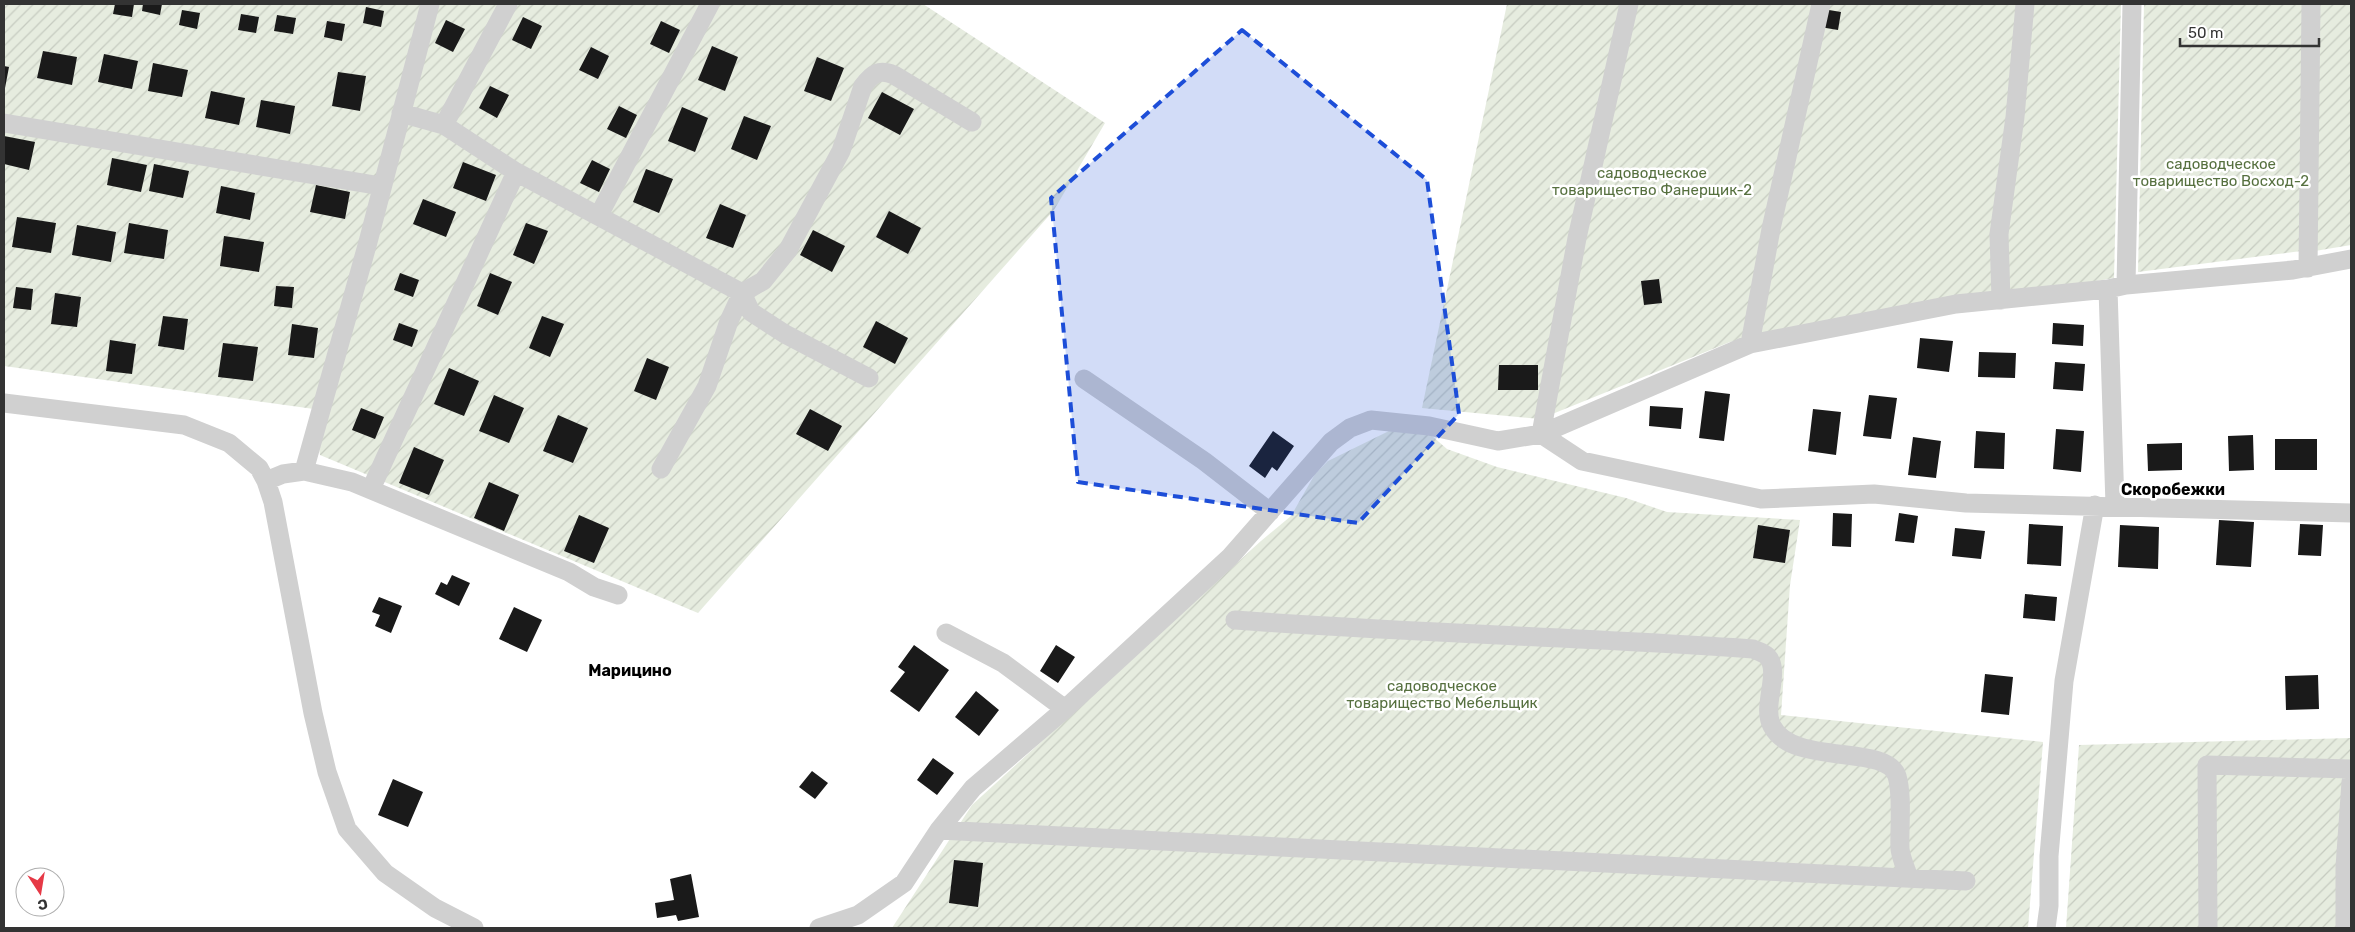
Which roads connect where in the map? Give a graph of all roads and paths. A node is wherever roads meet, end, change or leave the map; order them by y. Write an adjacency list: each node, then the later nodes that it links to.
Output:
1 (430, 4): 9 (street)
2 (508, 4): 12 (street)
3 (710, 4): 15 (street)
4 (1628, 4): 25 (street)
5 (1822, 4): 21 (street)
6 (2025, 4): 20 (street)
7 (2132, 4): 18 (street)
8 (2311, 4): 17 (street)
9 (401, 113): 12 (street); 14 (street)
10 (972, 122): 19 (street)
11 (4, 123): 14 (street)
12 (444, 125): 13 (street)
13 (516, 172): 15 (street); 29 (street)
14 (381, 186): 27 (street)
15 (599, 215): 19 (street)
16 (2351, 259): 17 (street)
17 (2308, 268): 18 (street)
18 (2117, 287): 20 (street); 31 (street)
19 (742, 293): 22 (street); 26 (street)
20 (2001, 300): 21 (street)
21 (1750, 344): 25 (street)
22 (869, 378)
23 (1084, 379): 32 (street)
24 (4, 403): 28 (street)
25 (1541, 434): 30 (street); 32 (street)
26 (661, 469)
27 (304, 471): 28 (street); 29 (street)
28 (266, 481): 44 (street)
29 (371, 489): 34 (street)
30 (2095, 505): 31 (street); 46 (street)
31 (2114, 505): 33 (street)
32 (1270, 512): 37 (street)
33 (2351, 513)
34 (618, 595)
35 (1235, 620): 41 (street)
36 (946, 633): 37 (street)
37 (1065, 709): 40 (street)
38 (2351, 769): 47 (street)
39 (2351, 782): 48 (street)
40 (939, 830): 41 (street); 43 (street)
41 (1909, 878): 42 (street)
42 (1966, 881)
43 (861, 922): 45 (street)
44 (474, 928)
45 (819, 928)
46 (2046, 928)
47 (2208, 928)
48 (2345, 928)

